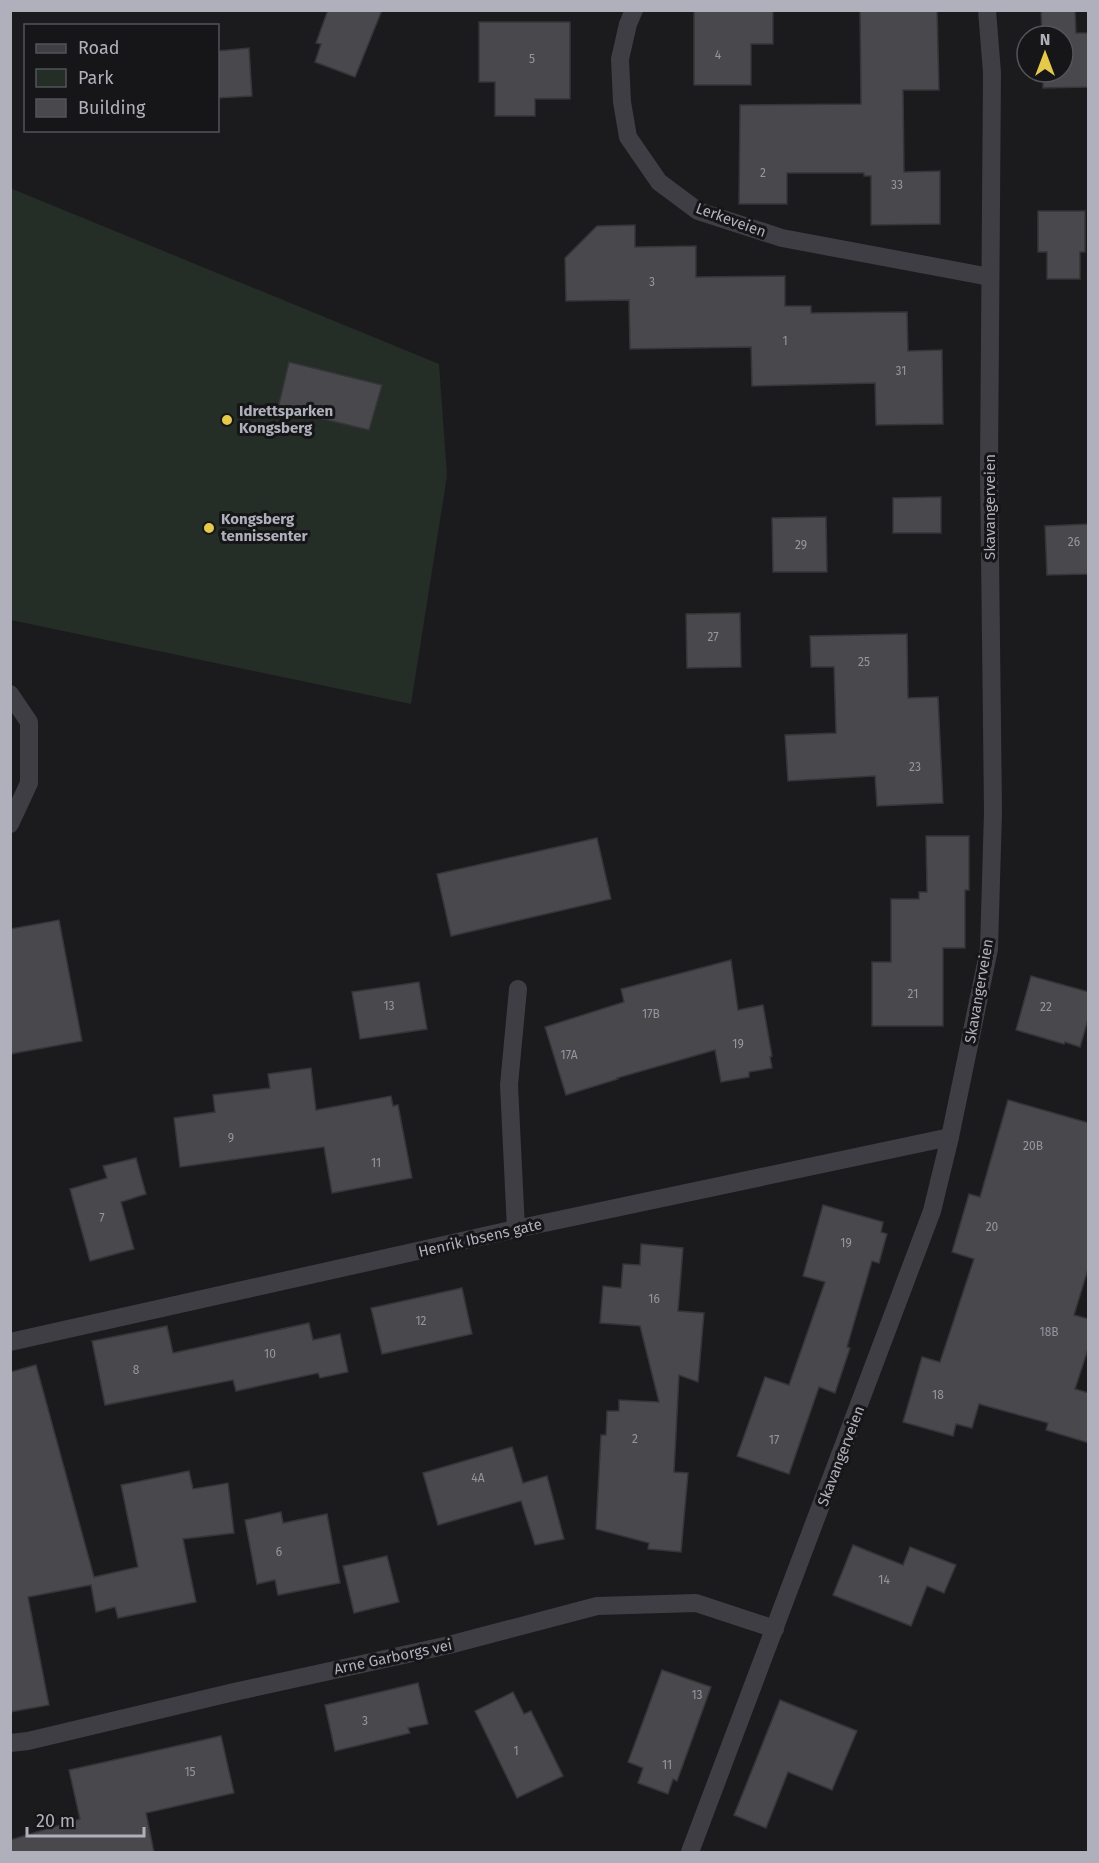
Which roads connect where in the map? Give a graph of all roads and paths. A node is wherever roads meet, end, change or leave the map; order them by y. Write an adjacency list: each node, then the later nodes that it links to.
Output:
1 (634, 10): 3 (street, Lerkeveien)
2 (987, 10): 3 (street, Skavangerveien)
3 (990, 277): 7 (street, Skavangerveien)
4 (10, 694): 5 (street)
5 (10, 824)
6 (518, 988): 8 (street)
7 (950, 1137): 8 (street, Henrik Ibsens gate); 10 (street, Skavangerveien)
8 (516, 1229): 9 (street, Henrik Ibsens gate)
9 (10, 1342)
10 (776, 1629): 11 (street, Arne Garborgs vei); 12 (street, Skavangerveien)
11 (10, 1743)
12 (690, 1852)

